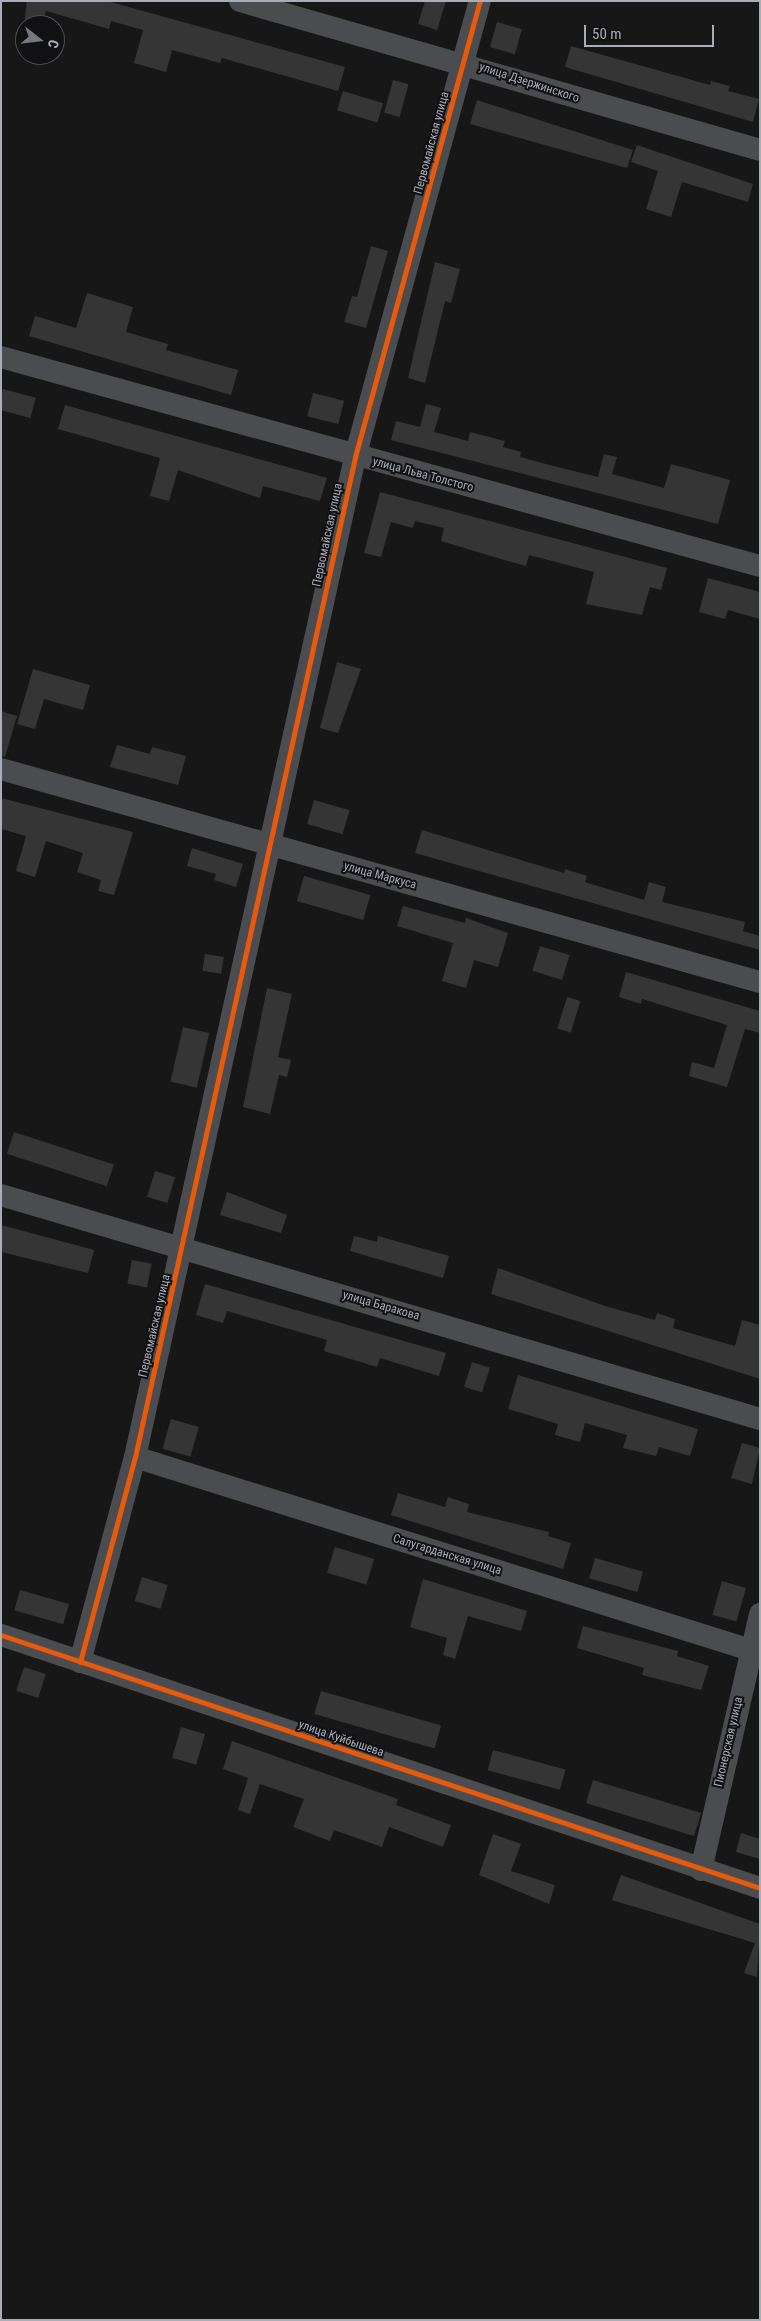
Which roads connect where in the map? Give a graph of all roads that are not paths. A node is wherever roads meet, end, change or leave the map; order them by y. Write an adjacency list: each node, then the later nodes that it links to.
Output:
1 (240, 1): 3 (street, улица Дзержинского)
2 (480, 1): 3 (street, Первомайская улица)
3 (464, 62): 4 (street, улица Дзержинского); 6 (street, Первомайская улица)
4 (760, 150)
5 (1, 357): 6 (street, улица Льва Толстого)
6 (355, 457): 7 (street, улица Льва Толстого); 9 (street, Первомайская улица)
7 (760, 566)
8 (1, 769): 9 (street, улица Маркуса)
9 (273, 847): 10 (street, улица Маркуса); 12 (street, Первомайская улица)
10 (760, 982)
11 (1, 1195): 12 (street, улица Баракова)
12 (182, 1248): 13 (street, улица Баракова); 14 (street, Первомайская улица)
13 (760, 1418)
14 (135, 1457): 17 (street, Салугарданская улица); 18 (street, Первомайская улица)
15 (760, 1614): 17 (street, Пионерская улица)
16 (1, 1635): 18 (street, улица Куйбышева)
17 (755, 1652): 19 (street, Пионерская улица)
18 (80, 1662): 19 (street, улица Куйбышева)
19 (701, 1870): 20 (street, улица Куйбышева)
20 (760, 1888)

